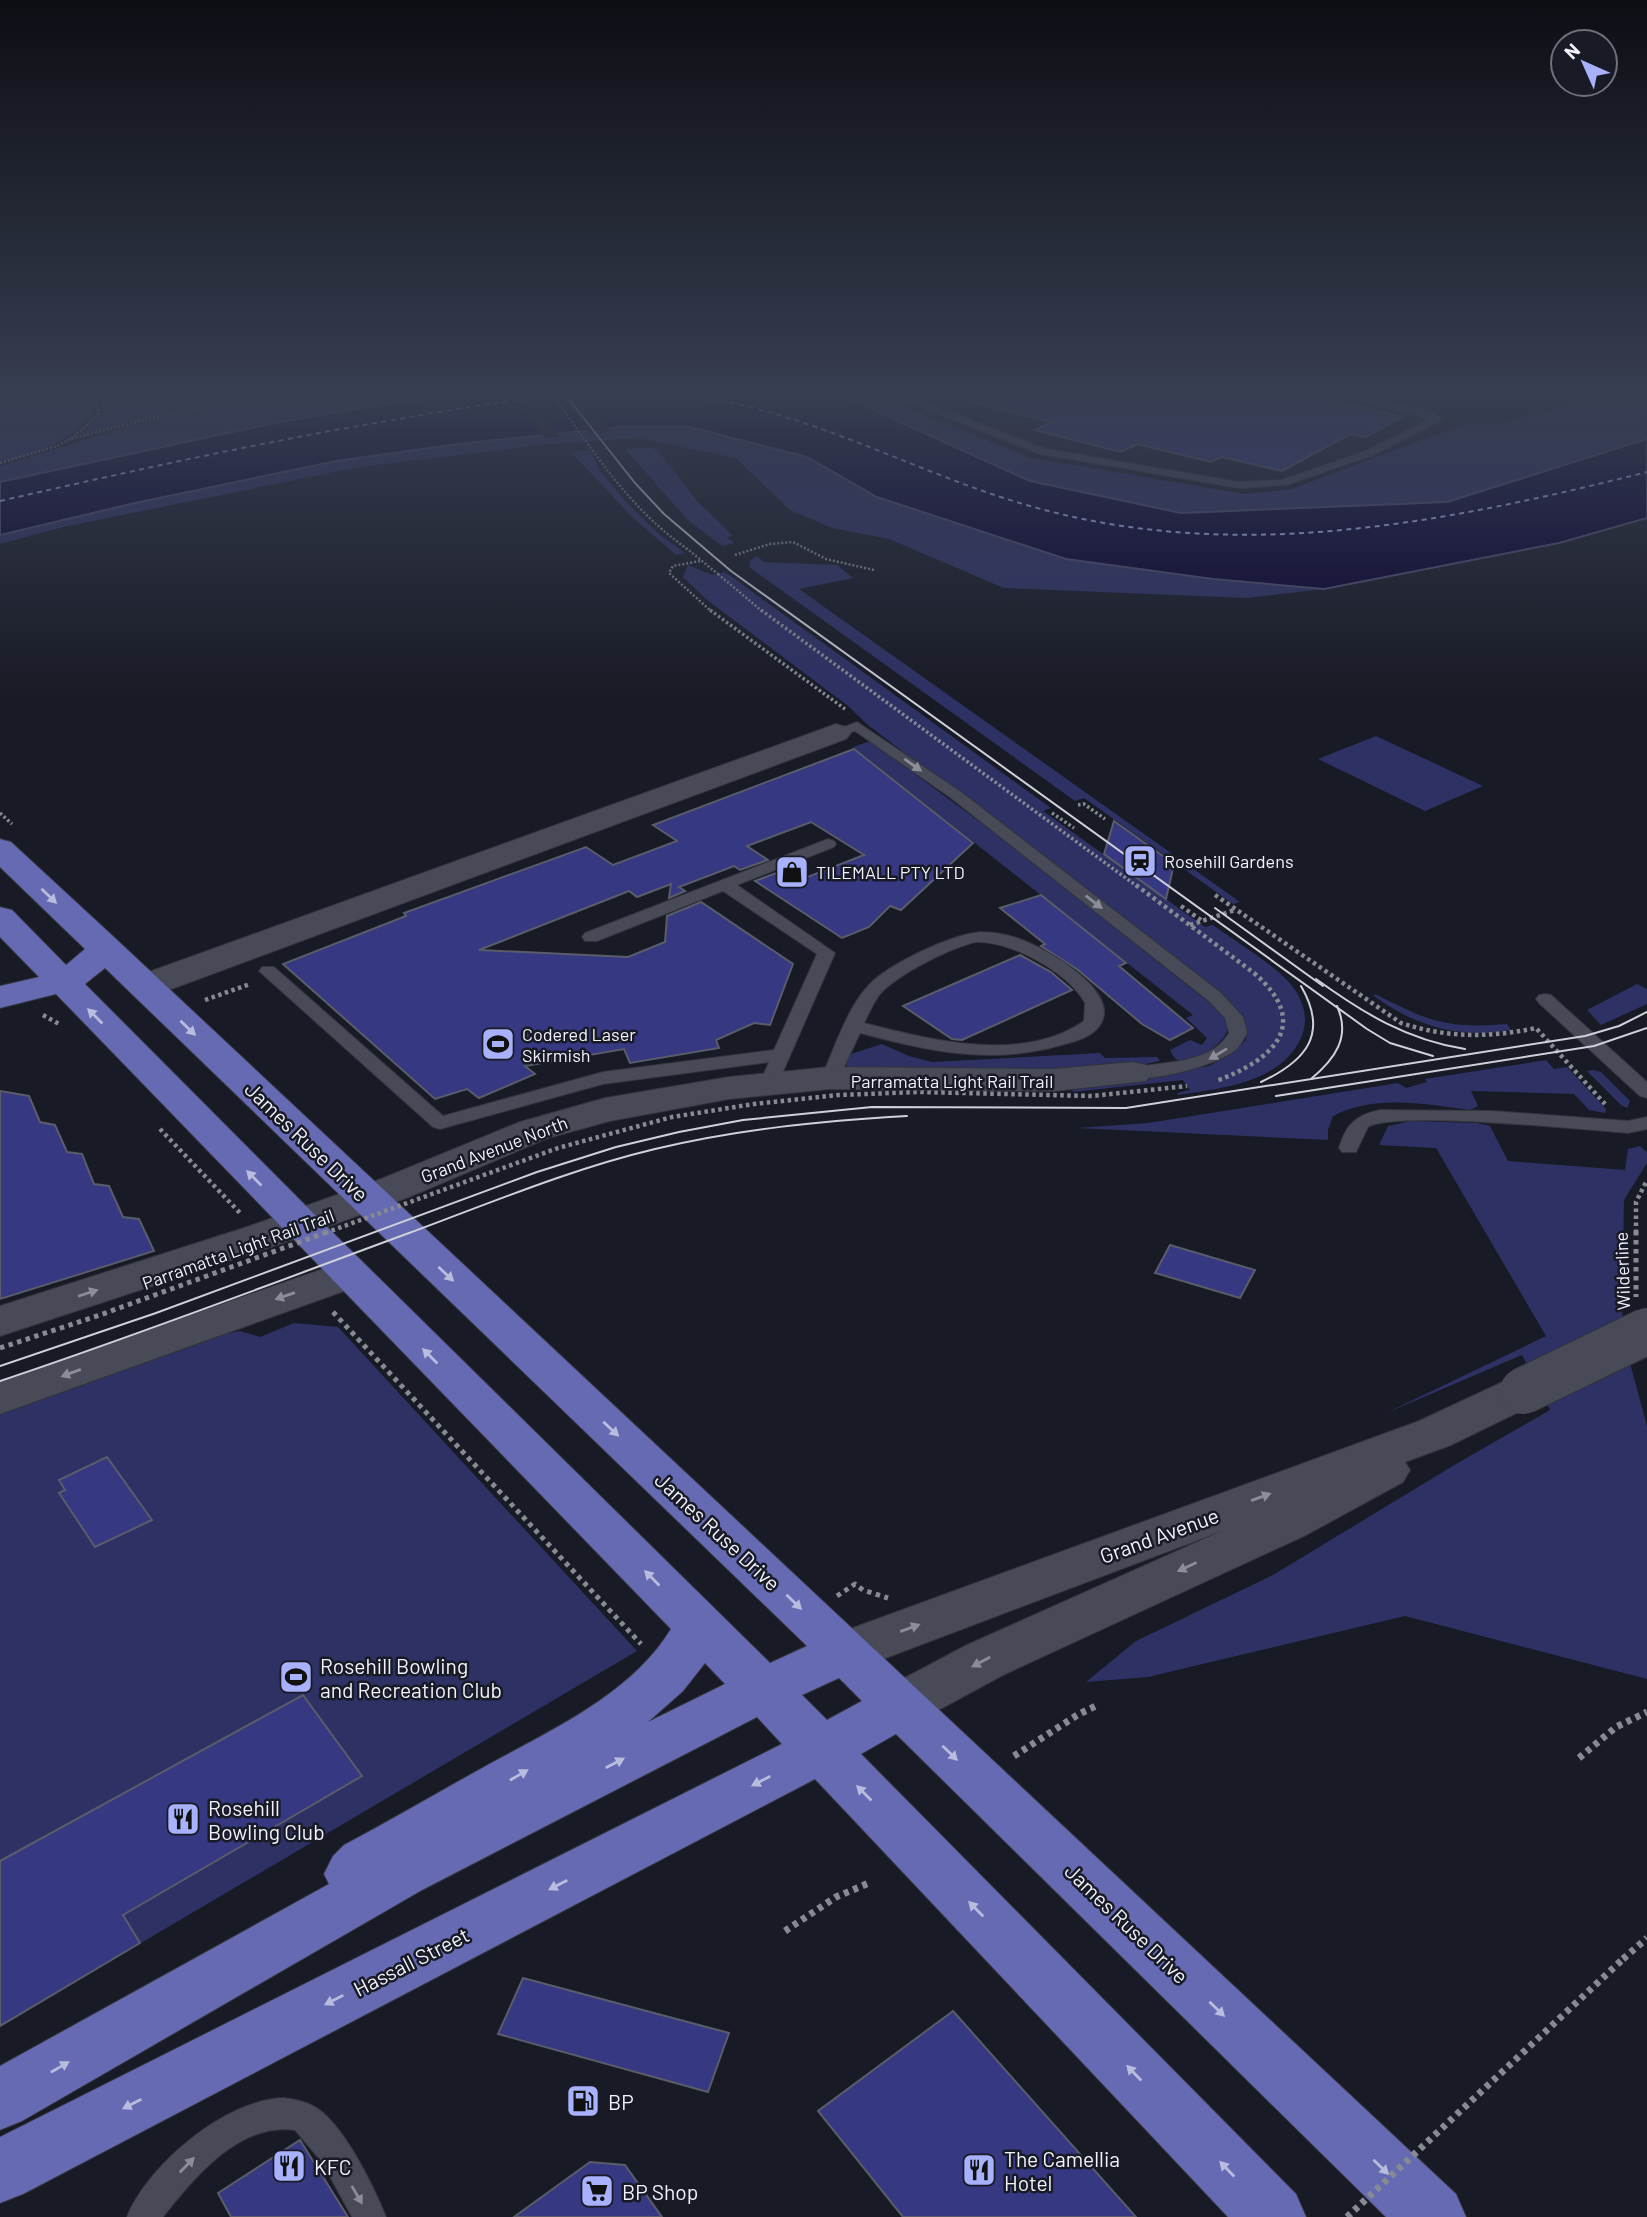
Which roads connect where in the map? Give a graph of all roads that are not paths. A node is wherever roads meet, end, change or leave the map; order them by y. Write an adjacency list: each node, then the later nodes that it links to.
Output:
1 (847, 729): 12 (street); 17 (lane, one-way to 17)
2 (828, 844): 4 (lane)
3 (0, 849): 8 (main road, James Ruse Drive, one-way to 8)
4 (724, 884): 6 (lane); 16 (lane)
5 (0, 918): 7 (main road)
6 (591, 937)
7 (24, 943): 10 (main road); 11 (main road)
8 (104, 946): 11 (main road); 12 (main road, James Ruse Drive)
9 (271, 973): 16 (lane)
10 (0, 979)
11 (61, 981): 13 (main road); 23 (main road, one-way to 11)
12 (145, 986): 22 (main road, James Ruse Drive, one-way to 22)
13 (0, 997)
14 (1545, 999): 19 (lane)
15 (855, 1026): 15 (lane); 18 (lane)
16 (775, 1069): 18 (street, Grand Avenue North); 22 (street, Grand Avenue North)
17 (1133, 1073): 18 (street, Grand Avenue North)
18 (830, 1078)
19 (1647, 1092)
20 (1647, 1123): 21 (lane)
21 (1349, 1148)
22 (367, 1198): 23 (street, Grand Avenue North); 30 (main road, James Ruse Drive, one-way to 30)
23 (280, 1229): 24 (main road); 26 (street, Grand Avenue North, one-way to 23)
24 (330, 1281): 27 (street, one-way to 27); 29 (main road, one-way to 24)
25 (1642, 1319): 28 (street, Grand Avenue, bridge)
26 (0, 1321)
27 (0, 1398)
28 (1471, 1417): 30 (street, Grand Avenue, one-way to 28); 32 (street, Grand Avenue, one-way to 32)
29 (700, 1626): 31 (main road); 34 (main road, one-way to 29)
30 (846, 1652): 31 (main road); 32 (main road, James Ruse Drive)
31 (763, 1689): 33 (main road); 34 (main road, one-way to 31)
32 (901, 1705): 33 (main road, Hassall Street); 40 (main road, James Ruse Drive, one-way to 40)
33 (821, 1750): 36 (main road, Hassall Street, one-way to 36); 39 (main road, one-way to 33)
34 (283, 1939): 35 (main road, one-way to 34)
35 (0, 2100)
36 (0, 2171)
37 (143, 2217): 38 (lane, one-way to 38)
38 (370, 2217)
39 (1273, 2217)
40 (1433, 2217)

